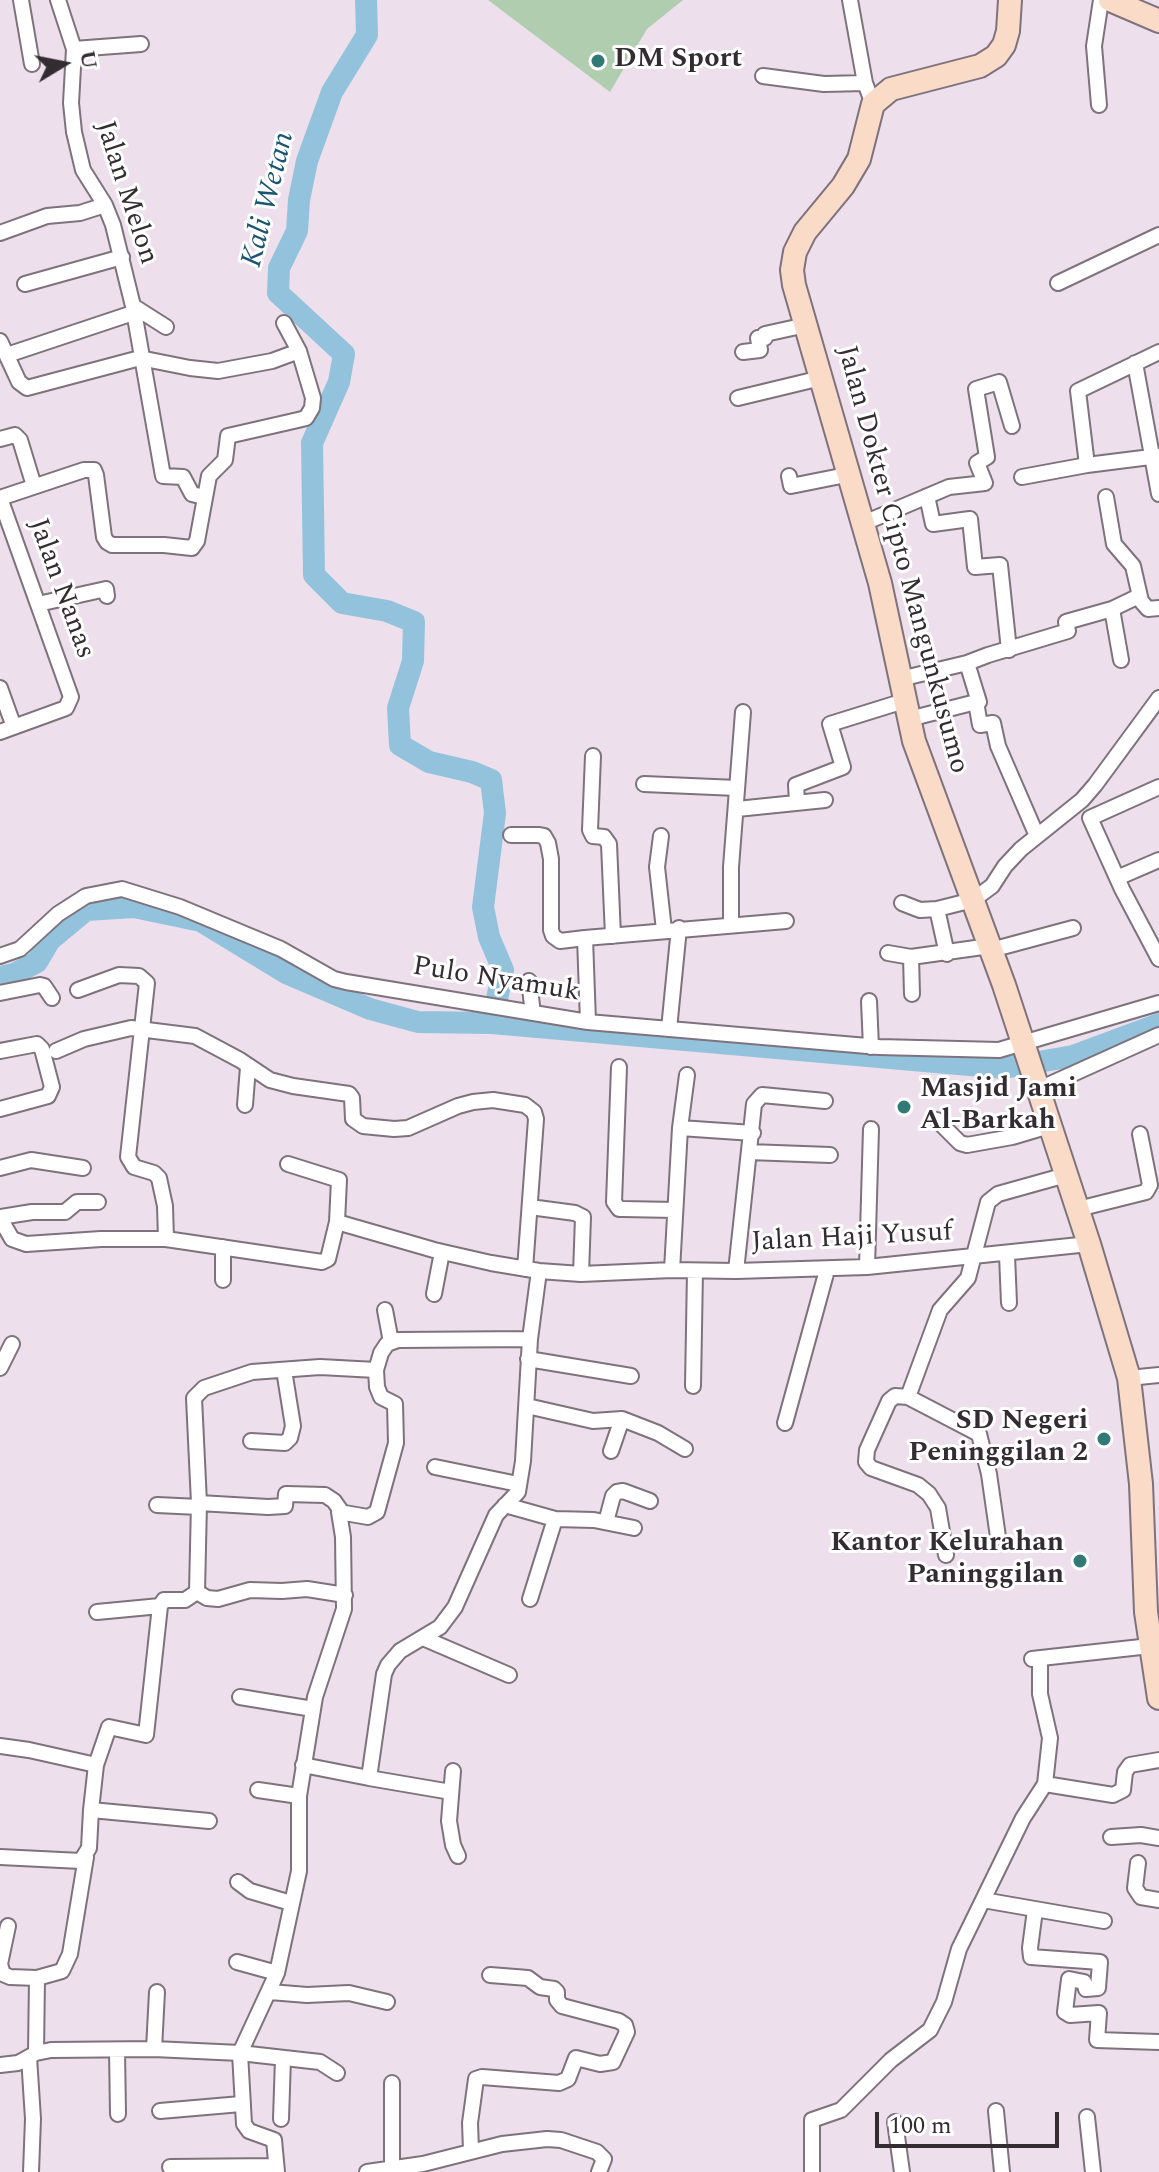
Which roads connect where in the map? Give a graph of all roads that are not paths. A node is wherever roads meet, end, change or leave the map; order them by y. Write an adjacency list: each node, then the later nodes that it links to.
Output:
1 (21, 0): 12 (street)
2 (58, 0): 11 (street)
3 (850, 0): 14 (street)
4 (1010, 0): 14 (main road)
5 (1101, 0): 15 (street)
6 (1110, 0): 9 (main road)
7 (1137, 0): 8 (main road)
8 (1159, 9)
9 (1159, 21)
10 (141, 44): 11 (street)
11 (74, 49): 16 (street, Jalan Melon)
12 (32, 64)
13 (763, 76): 14 (street)
14 (869, 93): 24 (main road, Jalan Dokter Cipto Mangunkusumo)
15 (1099, 105)
16 (105, 205): 17 (street); 19 (street, Jalan Melon)
17 (0, 233)
18 (1159, 235): 20 (street)
19 (122, 257): 21 (street); 22 (street, Jalan Melon)
20 (1058, 283)
21 (25, 284)
22 (133, 309): 25 (street, Jalan Melon); 26 (street); 30 (street, Jalan Melon)
23 (284, 323): 27 (street)
24 (806, 325): 28 (street); 32 (main road, Jalan Dokter Cipto Mangunkusumo)
25 (166, 327)
26 (4, 348): 30 (street)
27 (299, 351): 30 (street); 44 (street)
28 (743, 352)
29 (1159, 352): 31 (street)
30 (140, 358): 44 (street, Jalan Melon)
31 (1135, 363): 36 (street); 37 (street)
32 (821, 378): 33 (street); 38 (main road, Jalan Dokter Cipto Mangunkusumo)
33 (738, 398)
34 (1012, 426): 43 (street)
35 (0, 439): 41 (street)
36 (1155, 456): 37 (street); 42 (street)
37 (1087, 465): 40 (street)
38 (851, 474): 39 (street); 47 (main road, Jalan Dokter Cipto Mangunkusumo)
39 (789, 476)
40 (1022, 477)
41 (34, 486): 44 (street); 46 (street)
42 (1159, 494)
43 (927, 496): 47 (street); 51 (street)
44 (204, 497)
45 (1106, 497): 48 (street)
46 (0, 498): 59 (street, Jalan Nanas)
47 (864, 523): 56 (main road, Jalan Dokter Cipto Mangunkusumo)
48 (1139, 596): 49 (street); 50 (street)
49 (1159, 608)
50 (1112, 609): 51 (street); 52 (street)
51 (1009, 650): 53 (street)
52 (1121, 660)
53 (967, 663): 56 (street); 57 (street)
54 (0, 688): 59 (street)
55 (1159, 698): 69 (street)
56 (904, 700): 57 (street); 65 (street); 72 (main road, Jalan Dokter Cipto Mangunkusumo)
57 (976, 702): 69 (street)
58 (743, 712): 63 (street)
59 (7, 729)
60 (593, 756): 80 (street)
61 (644, 784): 63 (street)
62 (1159, 787): 71 (street)
63 (737, 788): 66 (street)
64 (825, 800): 65 (street)
65 (797, 801): 66 (street)
66 (737, 809): 76 (street)
67 (511, 835): 81 (street)
68 (661, 836): 78 (street)
69 (1037, 836): 72 (street)
70 (1159, 860): 71 (street)
71 (1117, 878): 79 (street)
72 (973, 900): 74 (street); 82 (main road, Jalan Dokter Cipto Mangunkusumo)
73 (902, 903): 74 (street)
74 (937, 909): 84 (street)
75 (786, 921): 76 (street)
76 (731, 924): 78 (street)
77 (1073, 928): 82 (street)
78 (672, 929): 80 (street); 98 (street)
79 (1154, 934): 87 (street)
80 (613, 936): 81 (street)
81 (585, 938): 96 (street)
82 (990, 948): 84 (street); 103 (main road, Jalan Dokter Cipto Mangunkusumo)
83 (888, 953): 86 (street)
84 (947, 954): 86 (street)
85 (0, 956): 95 (street, Pulo Nyamuk)
86 (911, 957): 91 (street)
87 (1159, 959)
88 (529, 981): 95 (street)
89 (78, 990): 97 (street)
90 (0, 993): 92 (street)
91 (912, 994)
92 (52, 998)
93 (869, 1001): 100 (street)
94 (1159, 1003): 103 (street)
95 (532, 1012): 96 (street, Pulo Nyamuk)
96 (588, 1022): 98 (street, Pulo Nyamuk)
97 (143, 1028): 102 (street); 104 (street); 128 (street)
98 (669, 1029): 100 (street, Pulo Nyamuk)
99 (1159, 1035): 103 (street)
100 (871, 1047): 103 (street, Pulo Nyamuk)
101 (0, 1051): 109 (street)
102 (56, 1051)
103 (1030, 1066): 111 (main road, Jalan Dokter Cipto Mangunkusumo)
104 (248, 1067): 108 (street); 123 (street)
105 (619, 1067): 125 (street)
106 (687, 1075): 112 (street)
107 (825, 1101): 114 (street, Jalan Haji Yusuf)
108 (245, 1105)
109 (0, 1109)
110 (937, 1120): 111 (street)
111 (1049, 1126): 121 (main road, Jalan Dokter Cipto Mangunkusumo)
112 (680, 1128): 114 (street); 125 (street)
113 (871, 1129): 135 (street)
114 (753, 1133): 116 (street, Jalan Haji Yusuf)
115 (1140, 1134): 124 (street)
116 (749, 1152): 117 (street); 139 (street, Jalan Haji Yusuf)
117 (830, 1155)
118 (288, 1164): 127 (street)
119 (0, 1168): 120 (street)
120 (83, 1168)
121 (1066, 1175): 124 (main road, Jalan Dokter Cipto Mangunkusumo); 133 (street, Jalan Haji Yusuf)
122 (98, 1202): 126 (street)
123 (530, 1207): 136 (street); 140 (street)
124 (1078, 1209): 129 (main road, Jalan Dokter Cipto Mangunkusumo)
125 (675, 1210): 137 (street)
126 (0, 1217): 128 (street)
127 (337, 1222): 131 (street, Jalan Haji Yusuf); 134 (street)
128 (166, 1239): 130 (street)
129 (1089, 1244): 132 (street); 156 (main road, Jalan Dokter Cipto Mangunkusumo)
130 (223, 1247): 134 (street); 143 (street)
131 (442, 1252): 136 (street, Jalan Haji Yusuf); 144 (street)
132 (1007, 1255): 133 (street); 145 (street)
133 (973, 1259): 135 (street, Jalan Haji Yusuf); 158 (street)
134 (322, 1262): 142 (street)
135 (867, 1267): 138 (street, Jalan Haji Yusuf)
136 (532, 1270): 140 (street, Jalan Haji Yusuf); 147 (street)
137 (672, 1270): 140 (street, Jalan Haji Yusuf); 141 (street, Jalan Haji Yusuf)
138 (827, 1270): 139 (street, Jalan Haji Yusuf); 161 (street)
139 (736, 1271): 141 (street, Jalan Haji Yusuf)
140 (581, 1274)
141 (695, 1275): 157 (street)
142 (327, 1277)
143 (223, 1280)
144 (434, 1294)
145 (1009, 1303)
146 (385, 1310): 148 (street)
147 (530, 1339): 148 (street); 150 (street)
148 (391, 1342): 153 (street)
149 (12, 1344): 151 (street)
150 (528, 1359): 155 (street); 159 (street)
151 (0, 1368)
152 (284, 1370): 153 (street); 162 (street); 169 (street)
153 (376, 1370): 171 (street)
154 (1159, 1375): 156 (street)
155 (631, 1376)
156 (1129, 1378): 183 (main road, Jalan Dokter Cipto Mangunkusumo)
157 (693, 1386)
158 (908, 1397): 175 (street); 176 (street)
159 (527, 1406): 160 (street); 166 (street)
160 (622, 1419): 163 (street); 164 (street)
161 (785, 1423)
162 (251, 1441)
163 (685, 1449)
164 (611, 1451)
165 (435, 1467): 166 (street)
166 (518, 1484): 170 (street)
167 (650, 1501): 173 (street)
168 (157, 1505): 169 (street)
169 (199, 1505): 171 (street); 177 (street)
170 (505, 1505): 172 (street); 182 (street)
171 (341, 1511): 178 (street)
172 (555, 1519): 173 (street); 179 (street)
173 (606, 1522): 174 (street)
174 (634, 1528)
175 (998, 1537)
176 (946, 1555)
177 (196, 1594): 178 (street); 180 (street)
178 (345, 1595): 187 (street)
179 (530, 1599)
180 (160, 1606): 181 (street); 190 (street)
181 (97, 1612)
182 (423, 1638): 184 (street); 193 (street)
183 (1153, 1638): 186 (main road, Jalan Dokter Cipto Mangunkusumo); 194 (street)
184 (509, 1675)
185 (240, 1697): 187 (street)
186 (1159, 1698)
187 (313, 1709): 191 (street)
188 (0, 1746): 190 (street)
189 (1159, 1760): 194 (street)
190 (96, 1765): 198 (street)
191 (303, 1765): 193 (street); 197 (street)
192 (453, 1771): 196 (street)
193 (369, 1778): 196 (street)
194 (1045, 1784): 207 (street)
195 (258, 1790): 197 (street)
196 (451, 1792): 202 (street)
197 (299, 1796): 209 (street)
198 (91, 1810): 199 (street); 204 (street)
199 (209, 1821)
200 (1111, 1837): 201 (street)
201 (1159, 1838)
202 (458, 1856)
203 (0, 1857): 204 (street)
204 (86, 1857): 216 (street)
205 (1138, 1863): 208 (street)
206 (238, 1882): 209 (street)
207 (983, 1900): 210 (street); 244 (street)
208 (1159, 1900)
209 (291, 1903): 214 (street)
210 (1035, 1910): 211 (street); 220 (street)
211 (1104, 1921)
212 (10, 1926): 216 (street)
213 (237, 1962): 214 (street)
214 (277, 1973): 218 (street)
215 (490, 1975): 236 (street)
216 (37, 1978): 224 (street)
217 (157, 1992): 221 (street)
218 (270, 1992): 219 (street); 223 (street)
219 (387, 2002)
220 (1159, 2042)
221 (154, 2049): 222 (street); 223 (street)
222 (117, 2050): 224 (street); 232 (street)
223 (240, 2053): 225 (street); 229 (street)
224 (33, 2055): 226 (street); 241 (street)
225 (283, 2058): 227 (street); 234 (street)
226 (0, 2065)
227 (337, 2073)
228 (392, 2083): 238 (street)
229 (241, 2104): 230 (street); 240 (street)
230 (160, 2111)
231 (996, 2111): 246 (street)
232 (118, 2114)
233 (1087, 2117): 247 (street)
234 (281, 2119)
235 (895, 2122): 245 (street)
236 (471, 2150): 239 (street); 243 (street)
237 (170, 2167): 240 (street)
238 (392, 2167): 239 (street); 242 (street)
239 (424, 2168)
240 (276, 2169)
241 (31, 2172)
242 (367, 2172)
243 (599, 2172)
244 (812, 2172)
245 (902, 2172)
246 (1002, 2172)
247 (1093, 2172)

